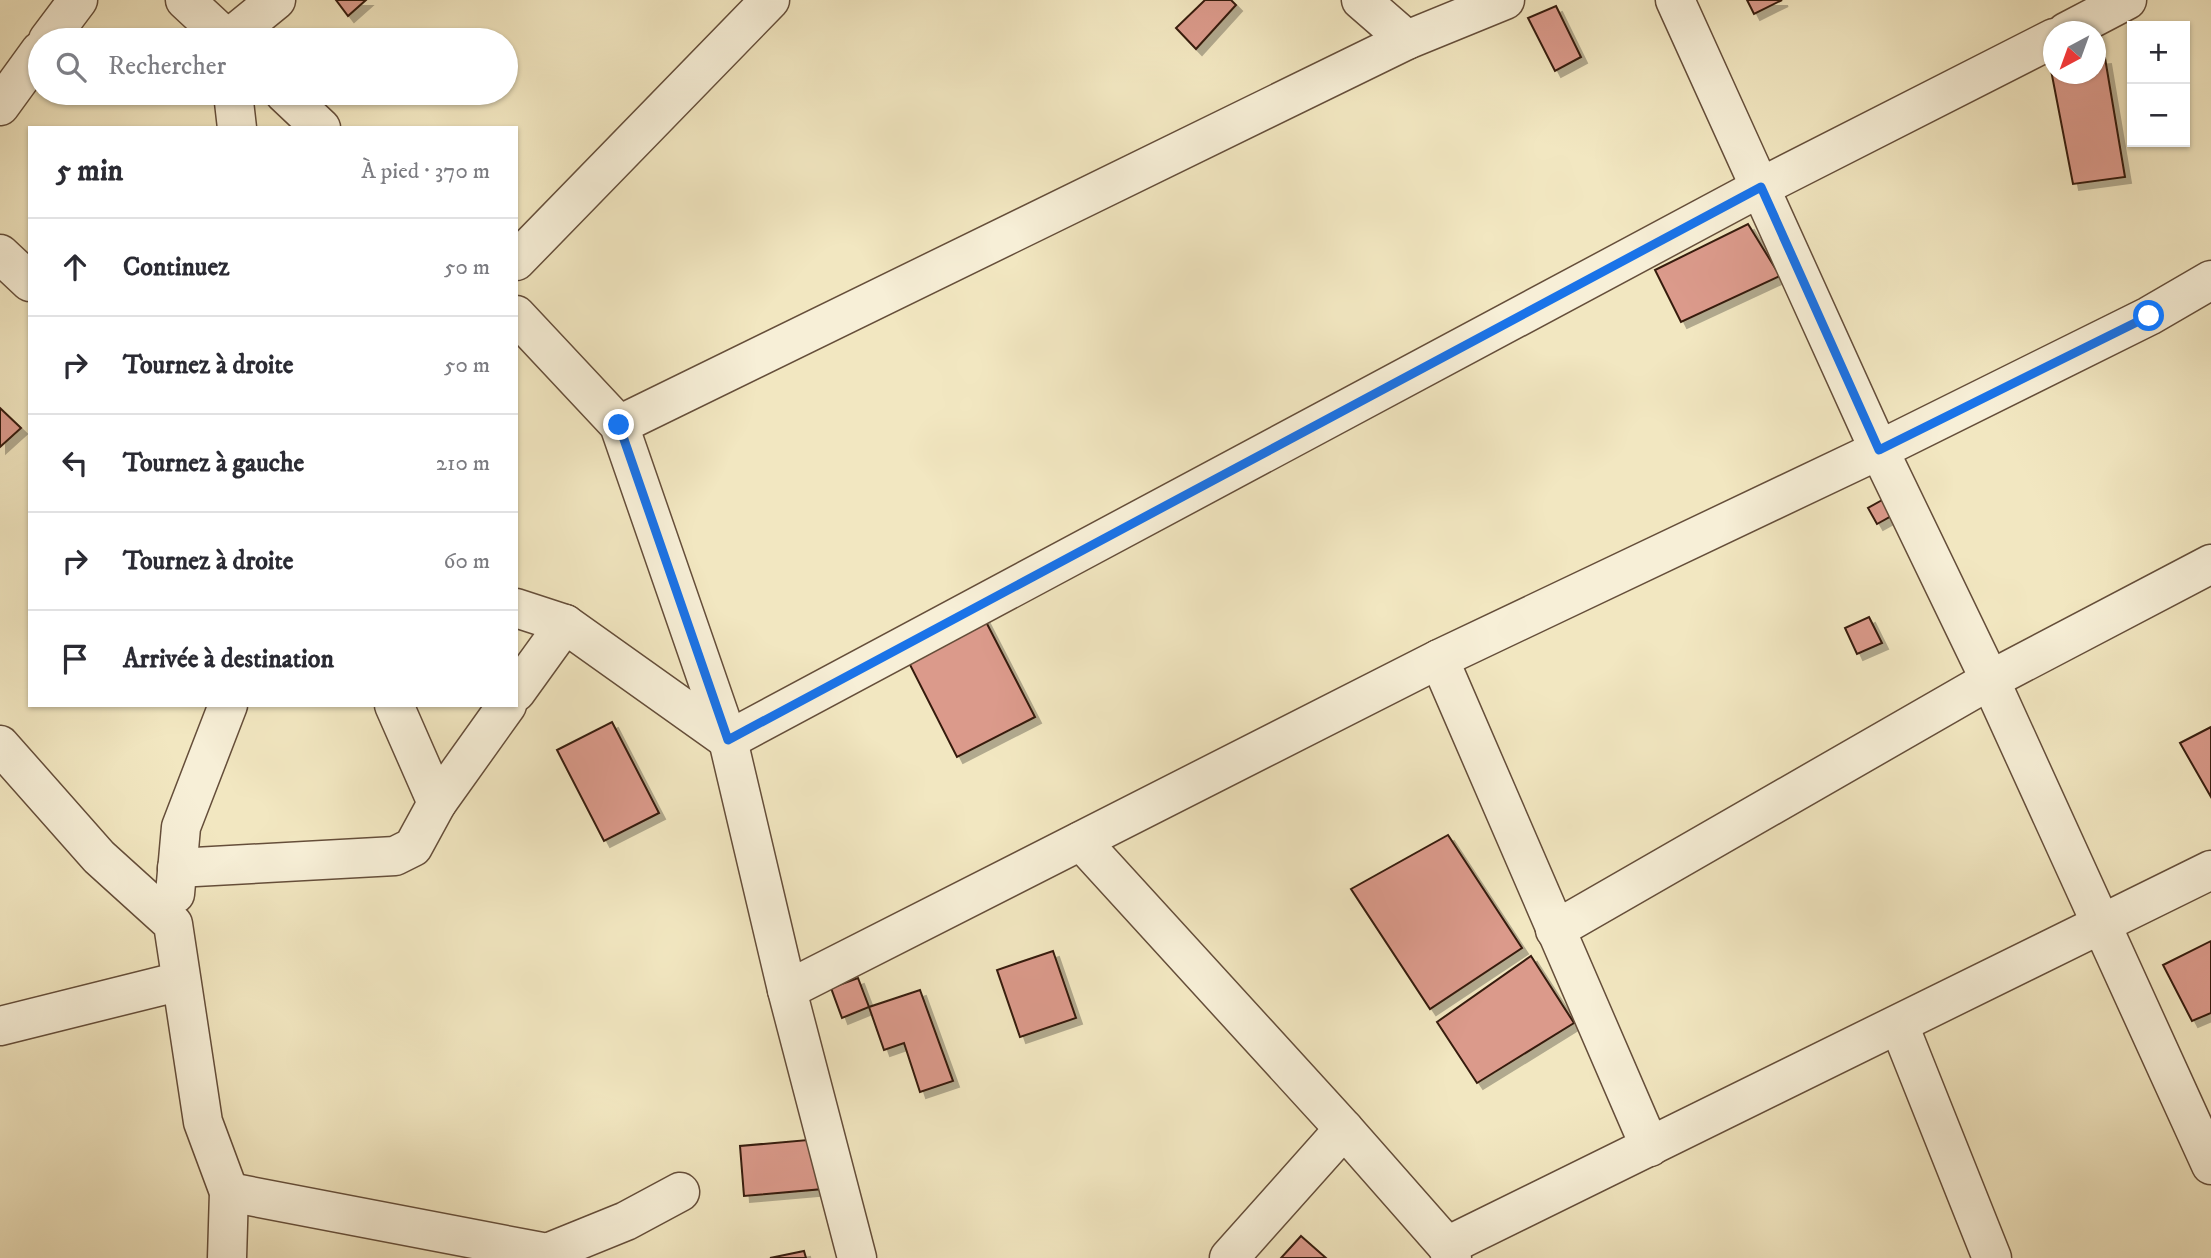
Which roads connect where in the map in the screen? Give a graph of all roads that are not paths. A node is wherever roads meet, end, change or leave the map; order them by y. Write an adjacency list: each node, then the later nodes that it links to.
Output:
1 (78, 0): 10 (street)
2 (185, 0): 11 (street)
3 (276, 0): 12 (street)
4 (770, 0): 23 (street)
5 (1360, 0): 13 (street)
6 (1505, 0): 13 (street)
7 (1675, 0): 21 (street)
8 (2127, 0): 9 (street)
9 (2087, 21)
10 (57, 28)
11 (215, 28)
12 (242, 28)
13 (1407, 40): 27 (street)
14 (2043, 43): 21 (street)
15 (28, 68): 18 (street)
16 (234, 105): 19 (street)
17 (297, 105): 20 (street)
18 (0, 106)
19 (237, 126)
20 (319, 126)
21 (1761, 187): 28 (street); 38 (street)
22 (0, 254): 24 (street)
23 (518, 259)
24 (28, 280)
25 (2211, 280): 28 (street)
26 (518, 317): 27 (street)
27 (619, 425): 38 (street)
28 (1879, 450): 32 (street); 33 (street)
29 (2211, 564): 33 (street)
30 (518, 609): 31 (street)
31 (565, 624): 34 (street); 38 (street)
32 (1439, 659): 41 (street); 46 (street)
33 (1990, 680): 45 (street); 46 (street)
34 (518, 689)
35 (227, 707): 42 (street)
36 (395, 707): 40 (street)
37 (506, 707): 40 (street)
38 (728, 740): 48 (street)
39 (0, 745): 44 (street)
40 (437, 803): 42 (street)
41 (1081, 841): 48 (street); 51 (street)
42 (177, 868): 44 (street)
43 (2211, 870): 45 (street)
44 (173, 923): 47 (street)
45 (2102, 926): 49 (street); 53 (street)
46 (1555, 930): 52 (street)
47 (181, 981): 50 (street); 54 (street)
48 (787, 989): 58 (street)
49 (1899, 1025): 52 (street); 60 (street)
50 (0, 1026)
51 (1345, 1129): 56 (street); 59 (street)
52 (1650, 1147): 56 (street)
53 (2211, 1165)
54 (229, 1192): 55 (street); 57 (street)
55 (680, 1192)
56 (1450, 1252)
57 (227, 1258)
58 (857, 1258)
59 (1229, 1258)
60 (1992, 1258)

